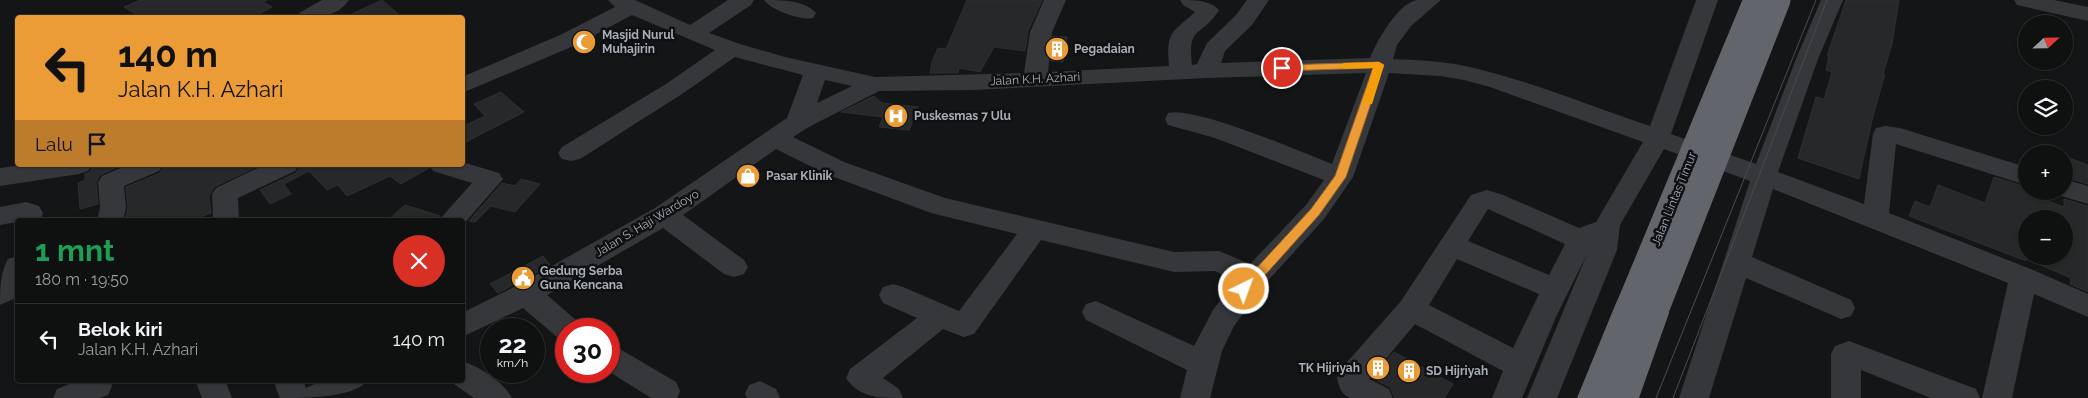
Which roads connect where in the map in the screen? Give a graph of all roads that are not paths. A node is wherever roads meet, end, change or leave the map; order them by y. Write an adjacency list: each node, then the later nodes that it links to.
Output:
1 (338, 0): 16 (street)
2 (744, 0): 17 (street)
3 (775, 0): 14 (street)
4 (1055, 0): 23 (street)
5 (1191, 0): 22 (street)
6 (1258, 0): 21 (street)
7 (1430, 0): 19 (street)
8 (1707, 0): 28 (street)
9 (1757, 0): 61 (highway, Jalan Lintas Timur, bridge)
10 (1777, 0): 61 (highway, Jalan Lintas Timur, bridge)
11 (1832, 0): 36 (street)
12 (2025, 0): 15 (street)
13 (625, 4): 17 (street, Jalan K.H. Azhari); 25 (street)
14 (805, 12)
15 (2088, 14)
16 (312, 15)
17 (692, 34): 18 (street, Jalan K.H. Azhari)
18 (732, 49): 20 (street, Jalan K.H. Azhari); 30 (street)
19 (1379, 65): 21 (street, Jalan K.H. Azhari); 28 (street, Jalan K.H. Azhari); 38 (street)
20 (816, 71): 24 (street, Jalan K.H. Azhari); 27 (street)
21 (1206, 71): 22 (street, Jalan K.H. Azhari)
22 (1181, 72): 23 (street, Jalan K.H. Azhari)
23 (1035, 79): 24 (street, Jalan K.H. Azhari)
24 (875, 84): 27 (street, Jalan S. Haji Wardoyo)
25 (465, 85)
26 (1176, 119): 38 (street)
27 (798, 122): 29 (street, Jalan S. Haji Wardoyo)
28 (1658, 138): 36 (street, Jalan K.H. Azhari); 49 (street)
29 (776, 139): 41 (street, Jalan S. Haji Wardoyo); 48 (street)
30 (571, 153)
31 (66, 167): 37 (street)
32 (145, 167): 44 (street)
33 (282, 167): 45 (street)
34 (449, 167): 46 (street)
35 (2018, 174): 47 (street)
36 (1764, 176): 47 (street, Jalan K.H. Azhari); 51 (street)
37 (0, 177)
38 (1340, 177): 54 (street)
39 (2073, 191): 40 (street)
40 (2088, 195)
41 (664, 215): 52 (street); 58 (street, Jalan S. Haji Wardoyo)
42 (0, 216): 43 (street)
43 (29, 218)
44 (110, 218)
45 (226, 218)
46 (454, 218)
47 (1875, 218): 53 (street, Jalan K.H. Azhari)
48 (1034, 230): 54 (street); 65 (street)
49 (1597, 238): 50 (street); 56 (street); 84 (street)
50 (1452, 246): 56 (street); 63 (street)
51 (1737, 262): 62 (street); 87 (street)
52 (734, 267)
53 (2023, 277): 60 (street, Jalan K.H. Azhari); 90 (street)
54 (1254, 278): 69 (street)
55 (15, 280): 57 (street)
56 (1556, 289): 70 (street)
57 (0, 294)
58 (526, 294): 66 (street); 67 (street, Jalan S. Haji Wardoyo)
59 (893, 295): 65 (street)
60 (2088, 306)
61 (1643, 308): 85 (highway, Jalan Lintas Timur); 86 (highway, Jalan Lintas Timur)
62 (1841, 308)
63 (1411, 310): 70 (street); 82 (street)
64 (1096, 312): 69 (street)
65 (940, 315): 80 (street)
66 (555, 319)
67 (465, 324)
68 (620, 364): 75 (street)
69 (1203, 364): 81 (street)
70 (1521, 366): 83 (street)
71 (465, 376): 79 (street)
72 (100, 383): 76 (street)
73 (211, 383): 77 (street)
74 (289, 383): 78 (street)
75 (665, 391)
76 (68, 398)
77 (217, 398)
78 (295, 398)
79 (497, 398)
80 (888, 398)
81 (1195, 398)
82 (1378, 398)
83 (1507, 398)
84 (1542, 398)
85 (1593, 398)
86 (1623, 398)
87 (1694, 398)
88 (1846, 398): 89 (street)
89 (1965, 398)
90 (1997, 398)

